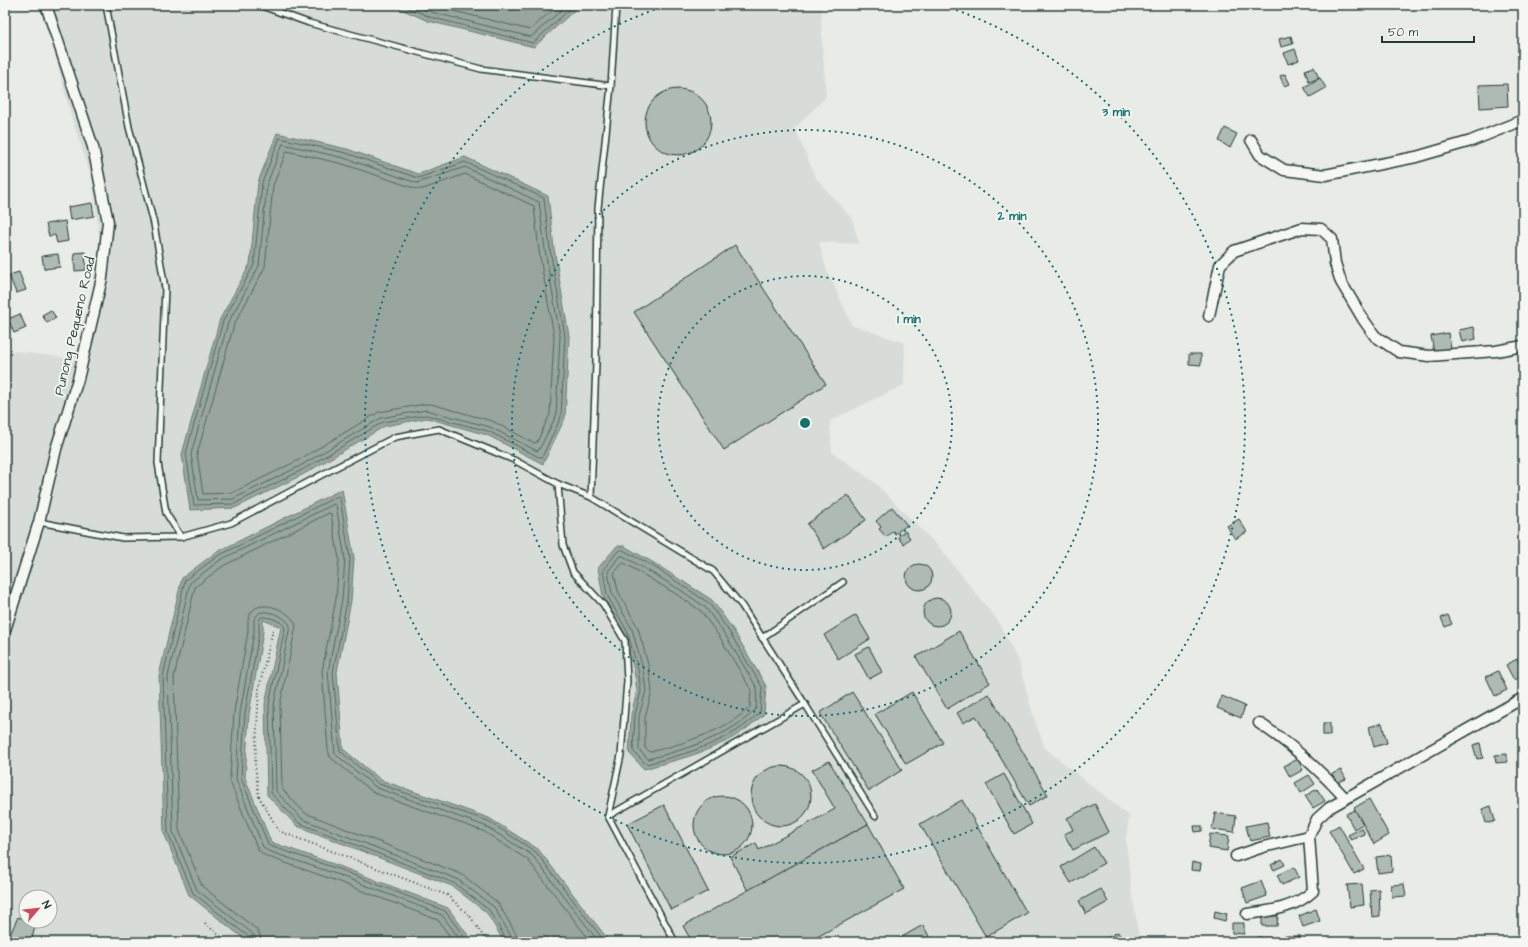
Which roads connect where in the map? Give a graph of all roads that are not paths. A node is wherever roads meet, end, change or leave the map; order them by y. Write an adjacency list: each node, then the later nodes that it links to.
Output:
1 (46, 5): 12 (street, Punong Pequeno Road)
2 (106, 5): 13 (lane)
3 (259, 5): 5 (lane)
4 (616, 5): 5 (lane)
5 (611, 86): 11 (lane)
6 (1523, 120): 7 (street)
7 (1252, 140)
8 (1209, 316): 9 (street)
9 (1523, 346)
10 (558, 484): 11 (lane); 13 (lane); 21 (lane)
11 (591, 497): 16 (lane)
12 (39, 522): 13 (lane); 15 (street, Punong Pequeno Road)
13 (180, 537)
14 (843, 582): 16 (lane)
15 (5, 630)
16 (762, 638): 18 (lane)
17 (1523, 698): 20 (street)
18 (805, 704): 21 (lane); 22 (lane)
19 (1259, 723): 20 (street)
20 (1344, 798): 23 (street)
21 (608, 816): 26 (lane)
22 (875, 816)
23 (1309, 836): 24 (street); 25 (street)
24 (1236, 856)
25 (1247, 914)
26 (675, 942)

